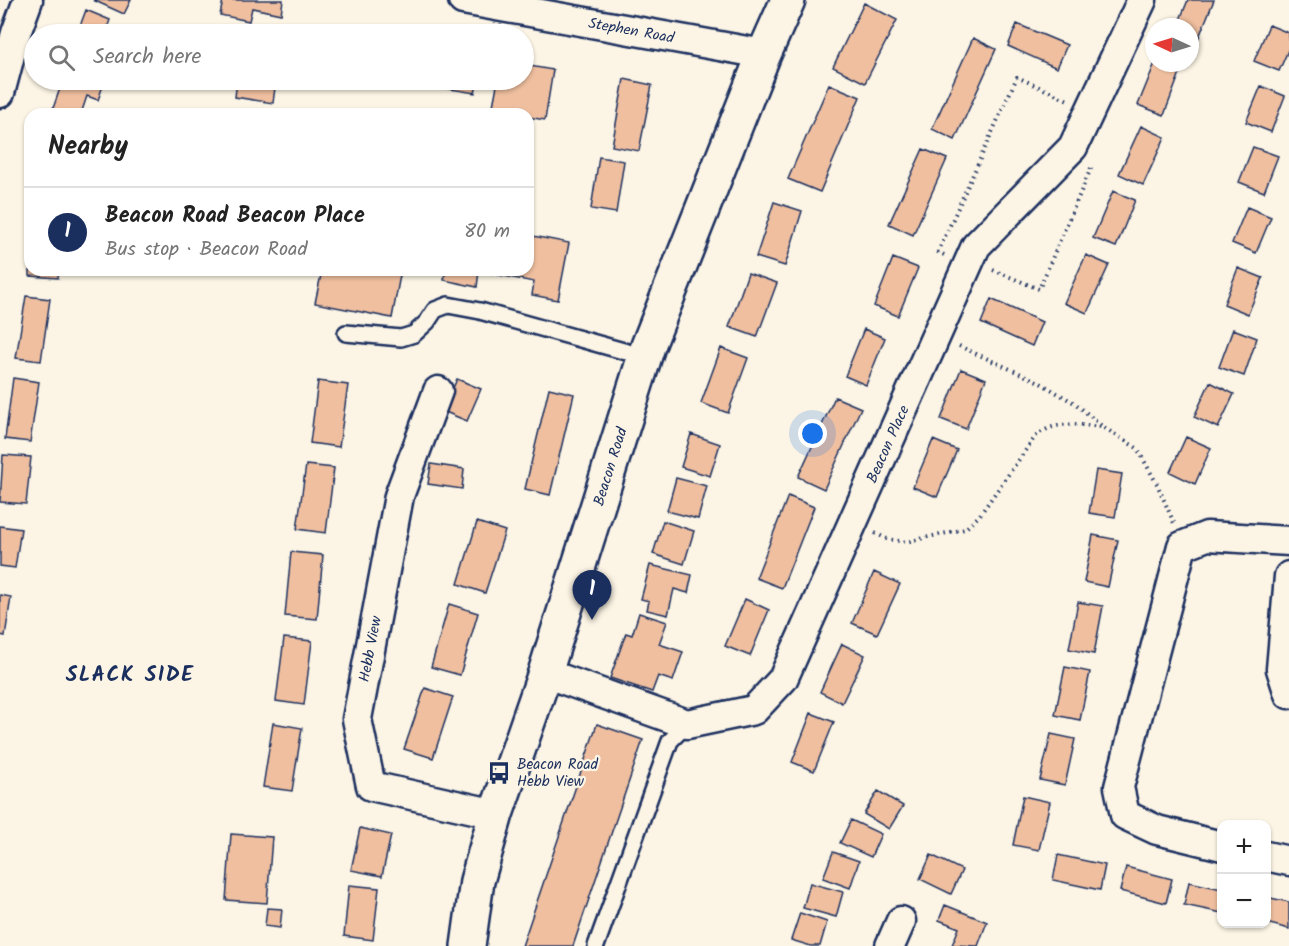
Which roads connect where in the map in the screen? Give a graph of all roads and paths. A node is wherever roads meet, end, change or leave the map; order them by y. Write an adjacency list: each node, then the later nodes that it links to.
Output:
1 (28, 0): 6 (street)
2 (463, 0): 5 (street, Stephen Road)
3 (788, 0): 5 (main road, Beacon Road)
4 (1142, 0): 8 (street, Beacon Place)
5 (764, 54): 9 (main road, Beacon Road)
6 (0, 93)
7 (346, 333): 9 (lane)
8 (936, 336): 11 (path); 12 (street, Beacon Place)
9 (645, 357): 16 (main road, Beacon Road)
10 (438, 391): 19 (street, Hebb View)
11 (1103, 427): 12 (path); 14 (path)
12 (854, 521): 18 (street, Beacon Place)
13 (1289, 541): 14 (street)
14 (1182, 546): 20 (street)
15 (1289, 576): 17 (street)
16 (545, 673): 18 (street); 19 (main road, Beacon Road)
17 (1289, 694)
18 (687, 724): 24 (lane)
19 (496, 814): 23 (main road, Beacon Road)
20 (1217, 845)
21 (1271, 857): 22 (street)
22 (1289, 861)
23 (468, 946)
24 (596, 946)

